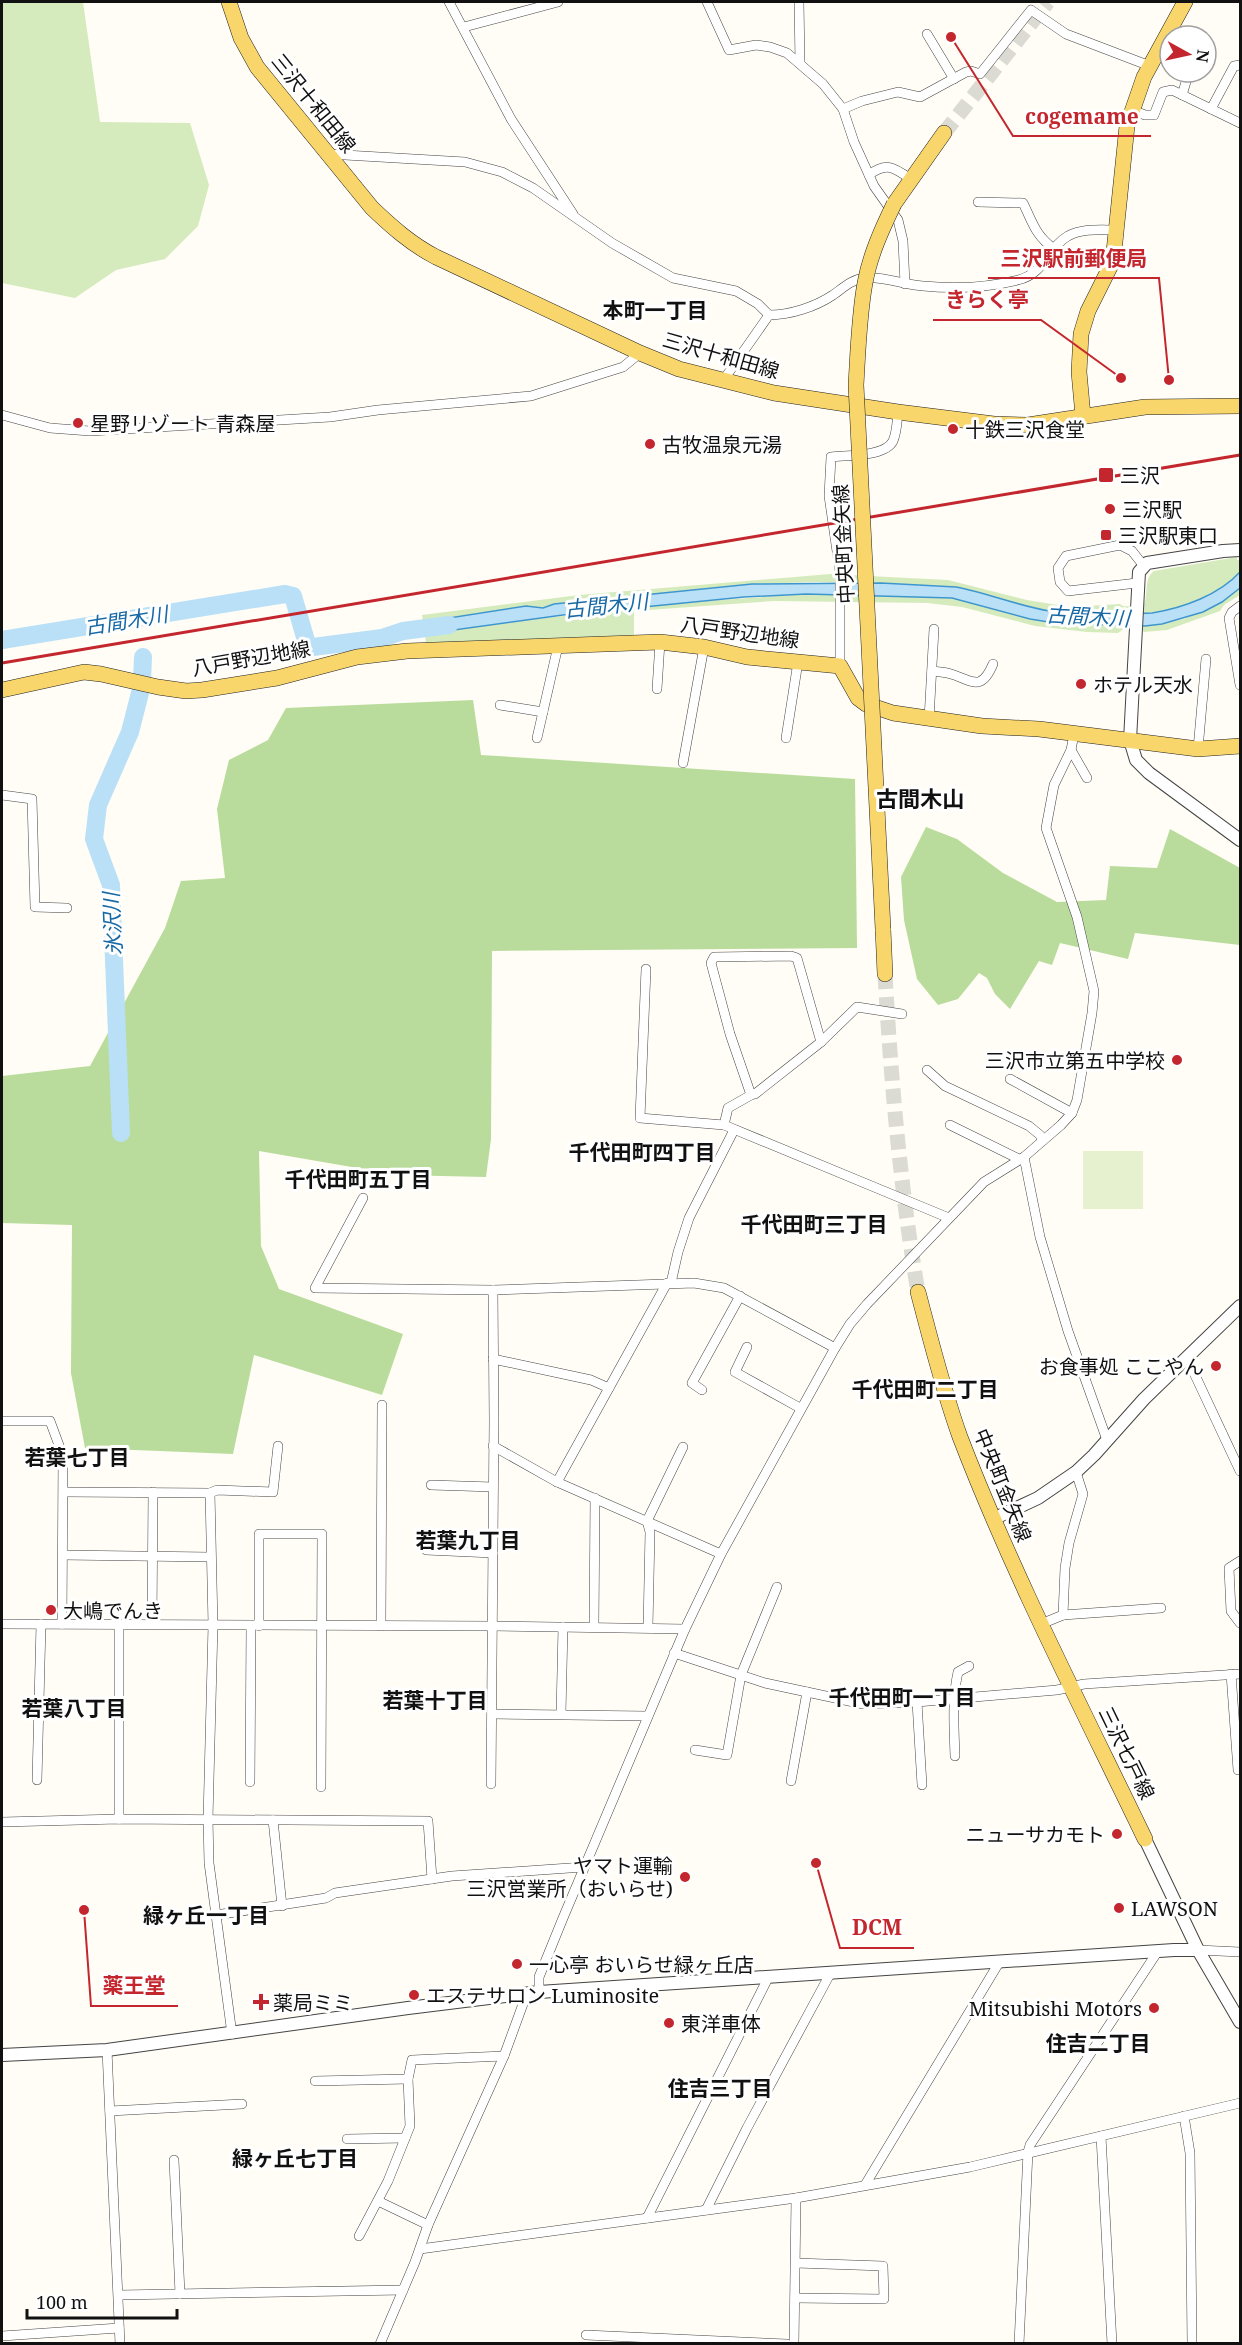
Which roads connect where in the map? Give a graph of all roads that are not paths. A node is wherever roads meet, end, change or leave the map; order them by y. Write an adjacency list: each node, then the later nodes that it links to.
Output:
1 (229, 2): 20 (main road, 三沢十和田線)
2 (449, 2): 7 (street)
3 (558, 2): 7 (street)
4 (707, 2): 9 (street)
5 (799, 2): 9 (street)
6 (1185, 2): 11 (main road)
7 (464, 27): 24 (street)
8 (927, 34): 12 (street)
9 (800, 63): 15 (street)
10 (1240, 65): 16 (street)
11 (1150, 66): 12 (street); 17 (main road)
12 (954, 79): 15 (street)
13 (1185, 84): 14 (street)
14 (1182, 95): 16 (street); 17 (street)
15 (843, 109): 21 (street)
16 (1212, 109): 18 (street)
17 (1132, 110): 25 (main road)
18 (1240, 123)
19 (944, 133): 22 (main road, 中央町金矢線)
20 (328, 154): 24 (street); 29 (main road, 三沢十和田線)
21 (868, 175): 22 (street); 27 (street)
22 (912, 180): 67 (main road, 中央町金矢線, bridge)
23 (978, 202): 26 (street)
24 (577, 220): 28 (street)
25 (1118, 230): 26 (street); 34 (main road)
26 (1054, 249): 27 (street)
27 (905, 284): 28 (street)
28 (769, 315): 30 (street)
29 (640, 353): 30 (main road, 三沢十和田線); 33 (street)
30 (722, 381): 32 (main road, 三沢十和田線)
31 (1240, 406): 34 (main road, 三沢十和田線)
32 (897, 412): 34 (main road, 三沢十和田線); 46 (street)
33 (2, 415)
34 (1083, 416)
35 (1240, 550): 36 (street)
36 (1143, 566): 37 (street); 37 (street)
37 (1137, 583): 57 (street)
38 (1240, 606): 48 (street)
39 (934, 629): 47 (street)
40 (660, 642): 41 (main road, 八戸野辺地線); 42 (main road, 八戸野辺地線); 49 (street)
41 (558, 646): 50 (main road, 八戸野辺地線); 52 (street)
42 (704, 647): 44 (main road, 八戸野辺地線); 61 (street)
43 (1206, 659): 59 (street)
44 (798, 662): 46 (main road, 八戸野辺地線); 56 (street)
45 (993, 664): 47 (street)
46 (840, 666): 53 (main road)
47 (932, 671): 53 (street)
48 (1240, 685)
49 (657, 689)
50 (2, 690)
51 (500, 705): 52 (street)
52 (543, 711): 55 (street)
53 (929, 719): 54 (main road)
54 (1074, 734): 57 (main road); 60 (street)
55 (537, 738)
56 (786, 738)
57 (1130, 740): 59 (main road); 64 (street)
58 (1240, 746): 59 (main road)
59 (1198, 749)
60 (1071, 750): 62 (street); 73 (street)
61 (683, 763)
62 (1086, 778)
63 (2, 795): 65 (street)
64 (1240, 840)
65 (68, 908)
66 (646, 969): 74 (street)
67 (885, 974)
68 (902, 1014): 69 (street)
69 (821, 1042): 72 (street); 72 (street)
70 (927, 1070): 77 (street)
71 (1010, 1079): 73 (street)
72 (751, 1095): 74 (street)
73 (1071, 1113): 77 (street)
74 (723, 1125): 76 (street)
75 (950, 1125): 78 (street)
76 (734, 1130): 80 (street); 81 (street)
77 (1042, 1140): 78 (street)
78 (1022, 1158): 80 (street); 95 (street)
79 (363, 1198): 82 (street)
80 (949, 1218): 87 (street)
81 (669, 1283): 82 (street); 84 (street); 90 (street)
82 (493, 1290): 89 (street)
83 (918, 1292): 108 (main road, 中央町金矢線)
84 (740, 1296): 87 (street); 91 (street)
85 (1240, 1306): 88 (street)
86 (747, 1347): 93 (street)
87 (835, 1348): 93 (street)
88 (1187, 1358): 95 (street); 99 (street)
89 (494, 1359): 90 (street); 97 (street)
90 (609, 1388): 101 (street)
91 (702, 1390)
92 (382, 1405): 130 (street)
93 (800, 1408): 112 (street)
94 (2, 1421): 104 (street)
95 (1107, 1440): 100 (street)
96 (278, 1446): 106 (street)
97 (494, 1446): 101 (street); 103 (street)
98 (683, 1447): 109 (street)
99 (1240, 1471)
100 (1076, 1472): 108 (street); 119 (street)
101 (557, 1482): 107 (street)
102 (431, 1485): 103 (street)
103 (493, 1487): 111 (street)
104 (64, 1492): 105 (street); 113 (street)
105 (153, 1492): 106 (street); 114 (street)
106 (210, 1493): 115 (street)
107 (595, 1498): 109 (street); 133 (street)
108 (993, 1519): 125 (main road, 中央町金矢線)
109 (647, 1521): 112 (street); 134 (street)
110 (426, 1550): 111 (street)
111 (493, 1553): 131 (street)
112 (721, 1554): 135 (street)
113 (63, 1555): 114 (street); 123 (street)
114 (152, 1557): 115 (street); 124 (street)
115 (210, 1557): 127 (street)
116 (1240, 1561): 120 (street)
117 (777, 1587): 139 (street)
118 (1161, 1608): 119 (street)
119 (1063, 1615): 125 (street)
120 (1240, 1623)
121 (2, 1624): 122 (street)
122 (41, 1624): 123 (street); 150 (street)
123 (62, 1624): 126 (street)
124 (152, 1624): 126 (street); 127 (street)
125 (1041, 1624): 140 (main road, 中央町金矢線)
126 (119, 1625): 156 (street)
127 (213, 1625): 128 (street); 157 (street)
128 (255, 1626): 129 (street); 129 (street); 152 (street)
129 (322, 1626): 130 (street); 155 (street)
130 (381, 1626): 131 (street)
131 (492, 1626): 132 (street); 144 (street)
132 (563, 1627): 133 (street); 145 (street)
133 (594, 1627): 134 (street)
134 (648, 1628): 135 (street)
135 (685, 1629): 136 (street)
136 (674, 1653): 139 (street); 146 (street)
137 (969, 1666): 142 (street)
138 (1236, 1674): 140 (street); 149 (street)
139 (741, 1675): 141 (street); 147 (street)
140 (1070, 1686): 142 (street); 160 (main road, 三沢七戸線)
141 (807, 1692): 143 (street); 151 (street)
142 (956, 1698): 143 (street); 148 (street)
143 (917, 1702): 154 (street)
144 (492, 1713): 145 (street); 153 (street)
145 (561, 1713): 146 (street)
146 (647, 1716): 161 (street)
147 (696, 1750)
148 (956, 1756)
149 (1238, 1770)
150 (38, 1780)
151 (791, 1781)
152 (250, 1782)
153 (490, 1784)
154 (922, 1785)
155 (321, 1787)
156 (119, 1819): 157 (street); 159 (street)
157 (208, 1819): 158 (street); 164 (street)
158 (273, 1820): 162 (street); 163 (street)
159 (2, 1822)
160 (1145, 1839): 165 (street)
161 (584, 1867): 162 (street); 171 (street)
162 (432, 1879): 163 (street)
163 (282, 1906): 164 (street)
164 (216, 1915): 173 (street)
165 (1198, 1950): 166 (street); 167 (street); 172 (street)
166 (1158, 1951): 168 (street); 186 (street)
167 (1240, 1952)
168 (1000, 1961): 169 (street); 188 (street)
169 (830, 1974): 170 (street); 191 (street)
170 (768, 1978): 171 (street); 192 (street)
171 (533, 1992): 173 (street); 176 (street)
172 (1240, 2022)
173 (232, 2034): 174 (street)
174 (107, 2050): 175 (street); 181 (street)
175 (2, 2055)
176 (504, 2056): 177 (street); 193 (street)
177 (408, 2079): 178 (street); 184 (street)
178 (315, 2081)
179 (1240, 2103): 182 (street)
180 (242, 2104): 181 (street)
181 (110, 2111): 199 (street)
182 (1184, 2116): 183 (street); 210 (street)
183 (1101, 2136): 186 (street); 209 (street)
184 (405, 2138): 185 (street); 190 (street)
185 (347, 2139)
186 (1028, 2152): 188 (street); 208 (street)
187 (174, 2160): 198 (street)
188 (865, 2185): 189 (street)
189 (796, 2198): 191 (street); 196 (street)
190 (378, 2201): 193 (street); 194 (street)
191 (706, 2210): 192 (street)
192 (647, 2218): 195 (street)
193 (428, 2225): 195 (street)
194 (359, 2236)
195 (420, 2249): 197 (street)
196 (796, 2263): 200 (street); 200 (street)
197 (403, 2290): 198 (street); 205 (street)
198 (180, 2294): 199 (street)
199 (119, 2295): 201 (street)
200 (795, 2298): 207 (street)
201 (119, 2328): 203 (street); 204 (street)
202 (586, 2335): 206 (street)
203 (2, 2336)
204 (120, 2343)
205 (380, 2343)
206 (787, 2343)
207 (794, 2343)
208 (1019, 2343)
209 (1112, 2343)
210 (1192, 2343)

